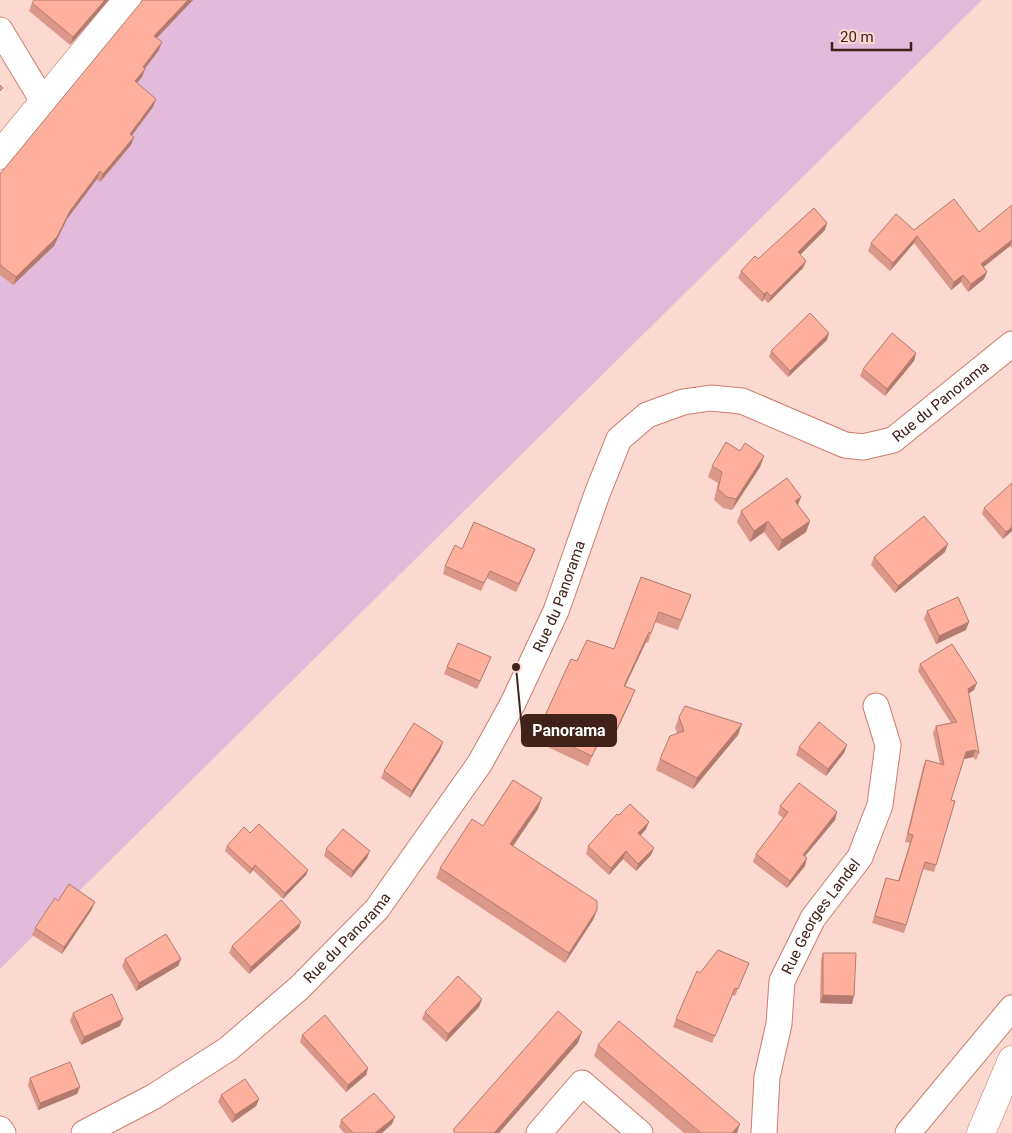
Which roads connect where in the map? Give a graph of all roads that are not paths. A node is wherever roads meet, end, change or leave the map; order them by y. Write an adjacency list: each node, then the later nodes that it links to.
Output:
1 (127, 0): 3 (street)
2 (0, 30): 3 (street)
3 (43, 101): 4 (street)
4 (0, 155)
5 (1012, 344): 11 (street, Rue du Panorama)
6 (876, 706): 14 (street, Rue Georges Landel)
7 (1012, 1008): 15 (street)
8 (1012, 1060): 16 (street)
9 (0, 1129): 10 (street)
10 (3, 1133)
11 (84, 1133)
12 (539, 1133): 13 (street)
13 (640, 1133)
14 (764, 1133)
15 (908, 1133)
16 (981, 1133)

